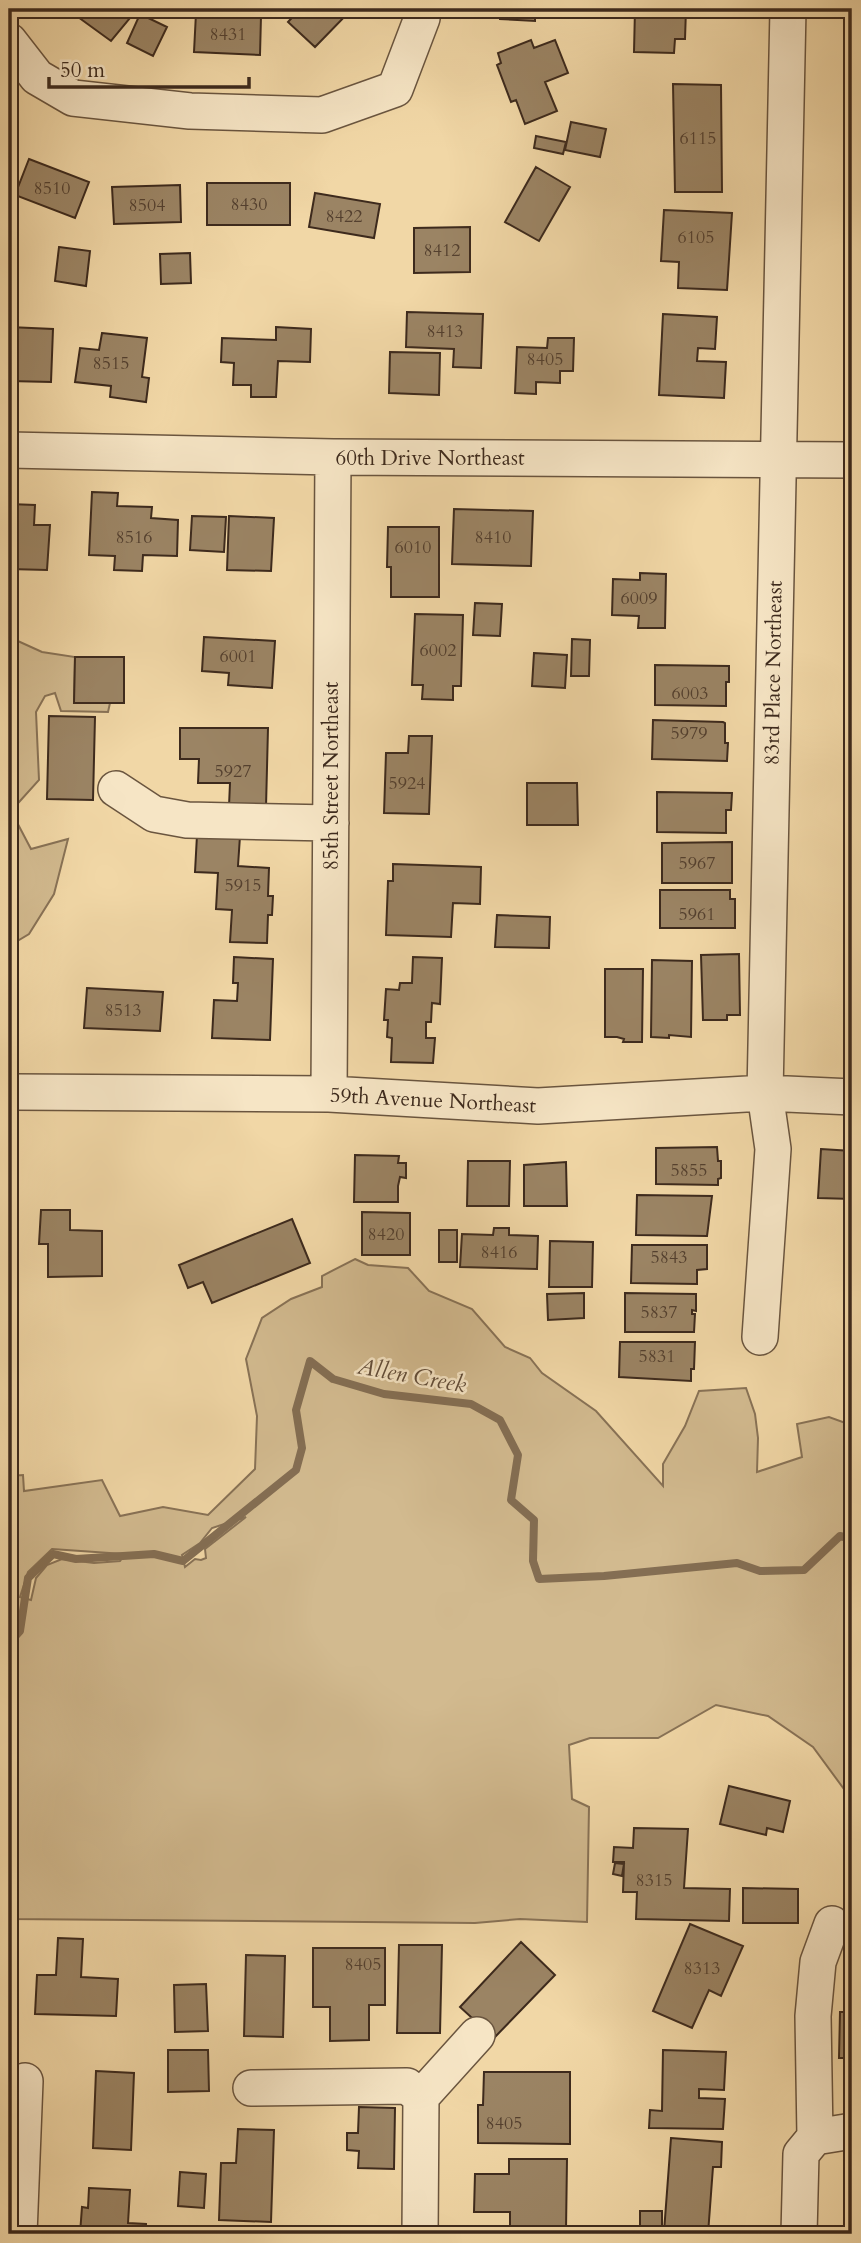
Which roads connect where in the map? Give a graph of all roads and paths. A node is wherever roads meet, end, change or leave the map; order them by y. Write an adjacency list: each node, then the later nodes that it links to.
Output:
1 (423, 9): 3 (street)
2 (788, 9): 6 (street, 83rd Place Northeast)
3 (9, 41)
4 (9, 450): 5 (street, 60th Drive Northeast)
5 (333, 457): 6 (street, 60th Drive Northeast); 9 (street, 85th Street Northeast)
6 (778, 460): 7 (street, 60th Drive Northeast); 11 (street, 83rd Place Northeast)
7 (852, 460)
8 (116, 789): 9 (street)
9 (331, 823): 12 (street, 85th Street Northeast)
10 (14, 1092): 12 (street, 59th Avenue Northeast)
11 (765, 1093): 12 (street, 59th Avenue Northeast); 13 (street, 59th Avenue Northeast); 14 (street, 83rd Place Northeast)
12 (329, 1094)
13 (852, 1097)
14 (761, 1337)
15 (832, 1924): 21 (street)
16 (477, 2035): 19 (street)
17 (25, 2081): 22 (street)
18 (251, 2088): 19 (street)
19 (421, 2097): 23 (street)
20 (852, 2131): 21 (street)
21 (808, 2146): 24 (street)
22 (19, 2234)
23 (420, 2234)
24 (799, 2234)

